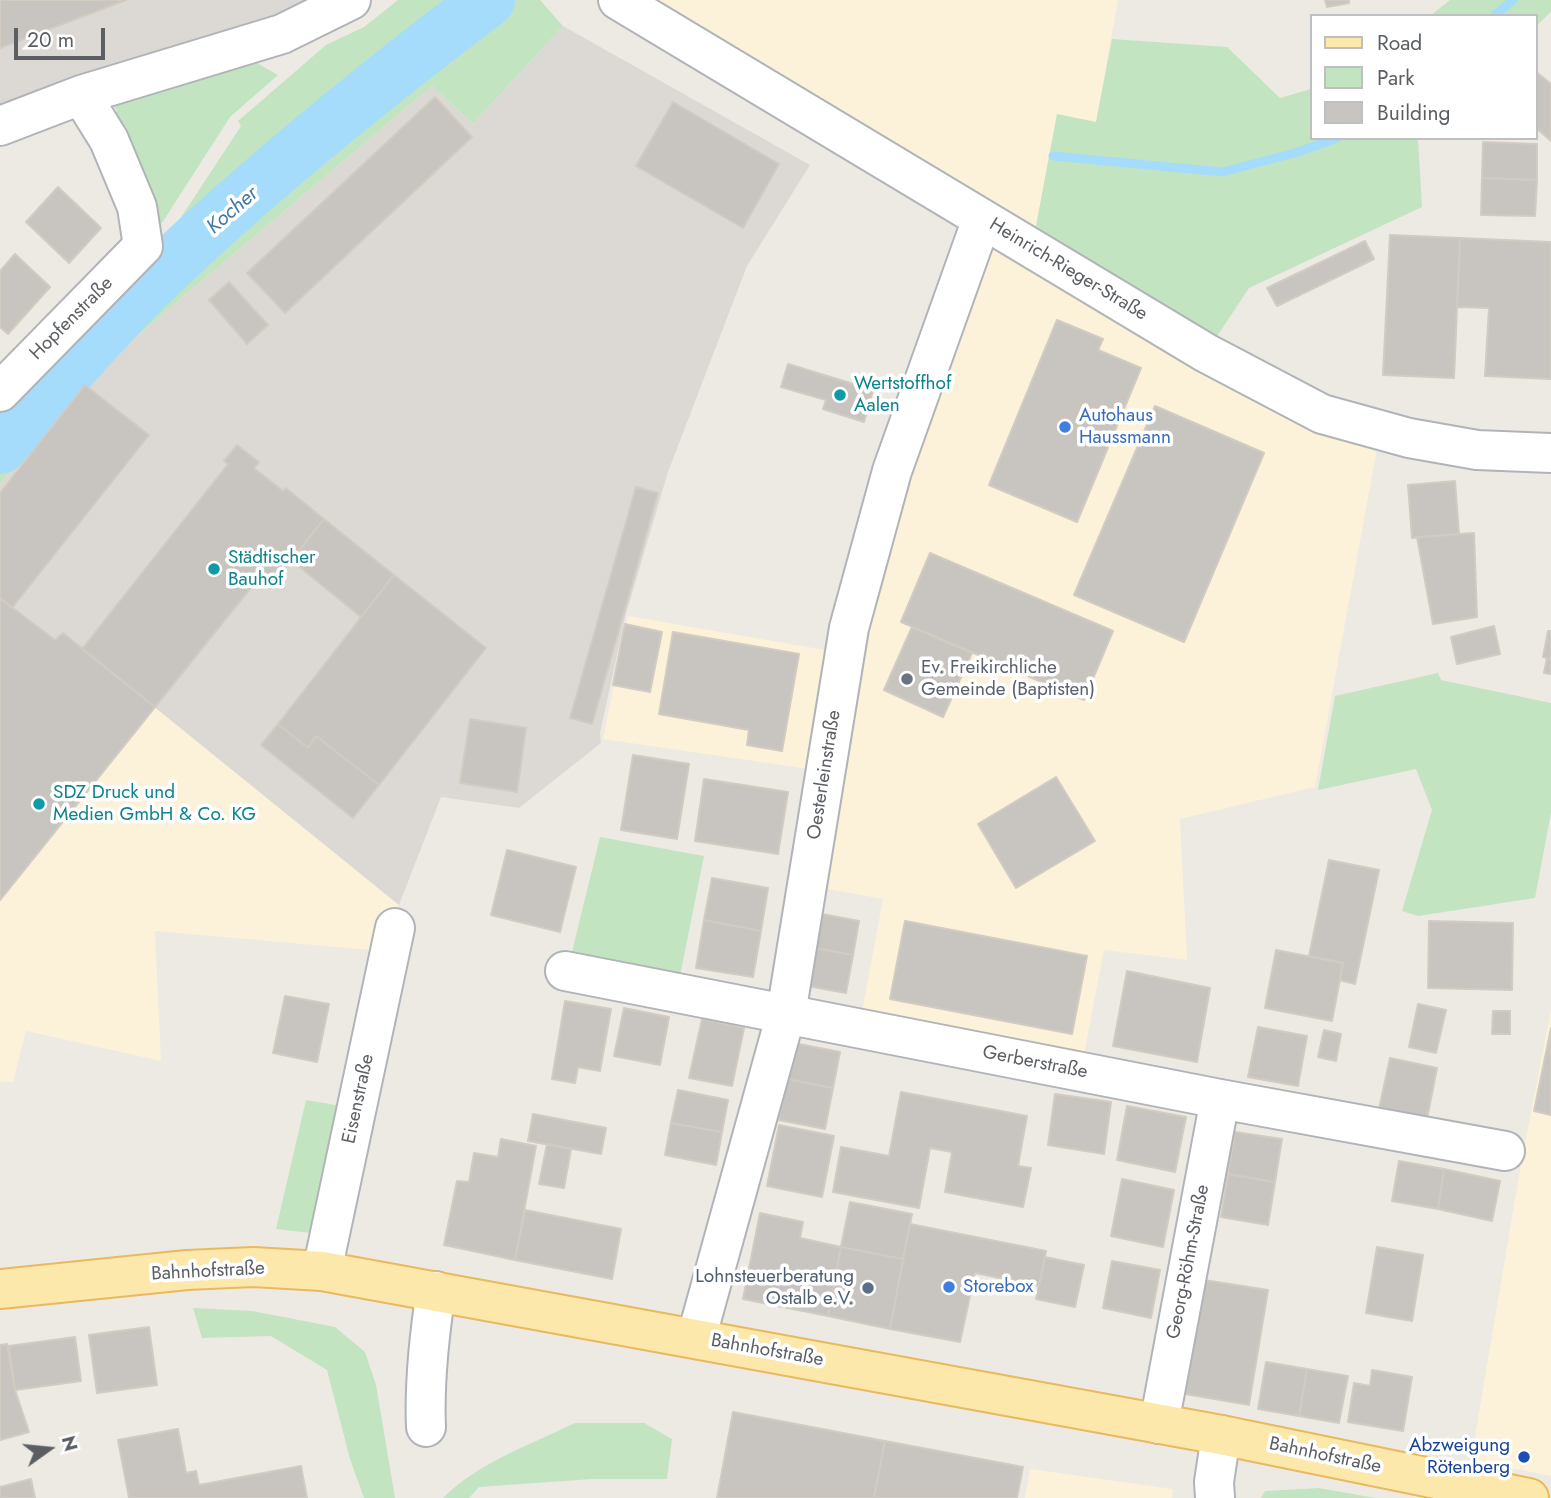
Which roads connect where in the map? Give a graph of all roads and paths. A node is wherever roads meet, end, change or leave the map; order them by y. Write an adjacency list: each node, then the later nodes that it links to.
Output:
1 (351, 0): 3 (street)
2 (618, 0): 5 (street, Heinrich-Rieger-Straße)
3 (81, 95): 4 (street); 6 (street, Hopfenstraße)
4 (0, 126)
5 (982, 219): 7 (street, Heinrich-Rieger-Straße); 10 (street, Oesterleinstraße)
6 (0, 392)
7 (1551, 453)
8 (395, 928): 13 (street, Eisenstraße)
9 (565, 971): 10 (street, Gerberstraße)
10 (786, 1014): 11 (street, Gerberstraße); 16 (street, Oesterleinstraße)
11 (1220, 1099): 12 (street, Gerberstraße); 17 (street, Georg-Röhm-Straße)
12 (1506, 1151)
13 (322, 1270): 14 (main road, Bahnhofstraße); 15 (main road, Bahnhofstraße)
14 (0, 1289)
15 (436, 1291): 16 (main road, Bahnhofstraße); 18 (street)
16 (696, 1339): 17 (main road, Bahnhofstraße)
17 (1159, 1424): 19 (main road, Bahnhofstraße)
18 (426, 1427)
19 (1221, 1435): 20 (street); 21 (main road, Bahnhofstraße)
20 (1215, 1498)
21 (1529, 1498)

